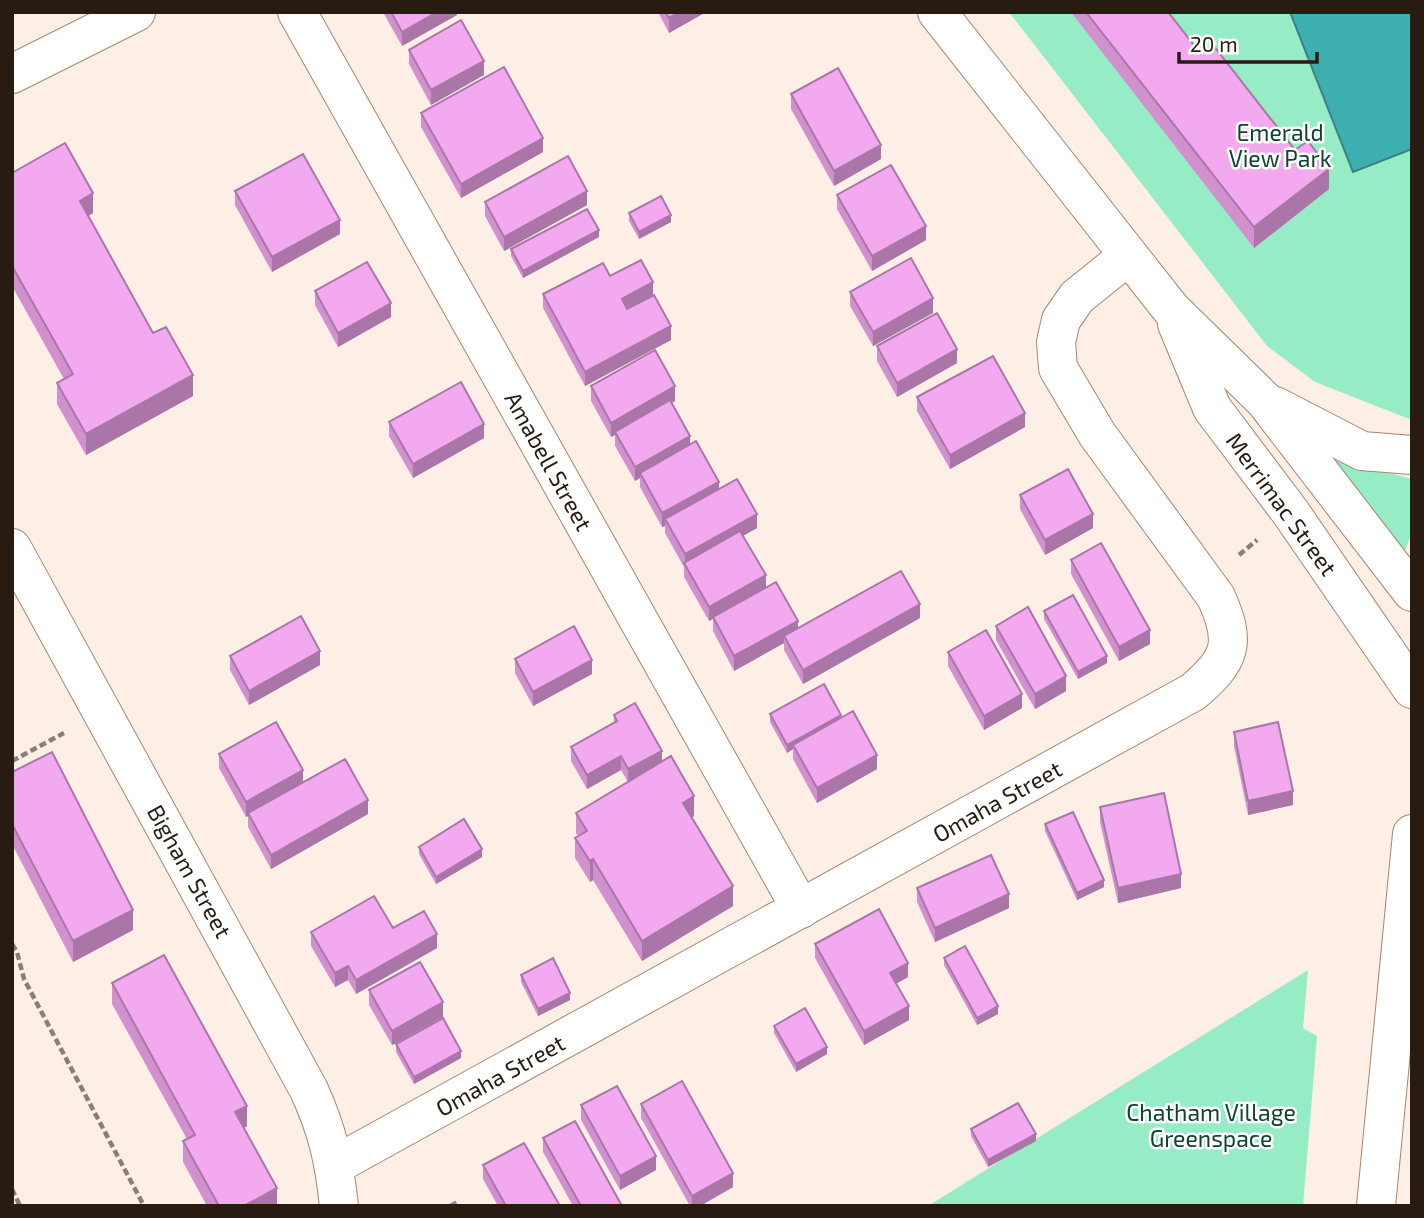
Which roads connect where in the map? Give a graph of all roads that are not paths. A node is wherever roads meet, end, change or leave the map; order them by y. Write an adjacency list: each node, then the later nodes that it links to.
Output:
1 (136, 12): 4 (street)
2 (297, 12): 13 (street, Amabell Street)
3 (937, 12): 5 (street, Merrimac Street)
4 (12, 74)
5 (1128, 256): 6 (street, Merrimac Street); 13 (street, Omaha Street)
6 (1171, 309): 7 (street, Merrimac Street); 11 (street, Merrimac Street)
7 (1265, 401): 8 (street); 10 (street, Merrimac Street)
8 (1412, 455)
9 (12, 548): 14 (street, Bigham Street)
10 (1412, 592)
11 (1412, 689)
12 (1412, 834): 16 (street)
13 (802, 909): 14 (street, Omaha Street)
14 (335, 1165): 15 (street, Bigham Street)
15 (339, 1206)
16 (1376, 1206)

